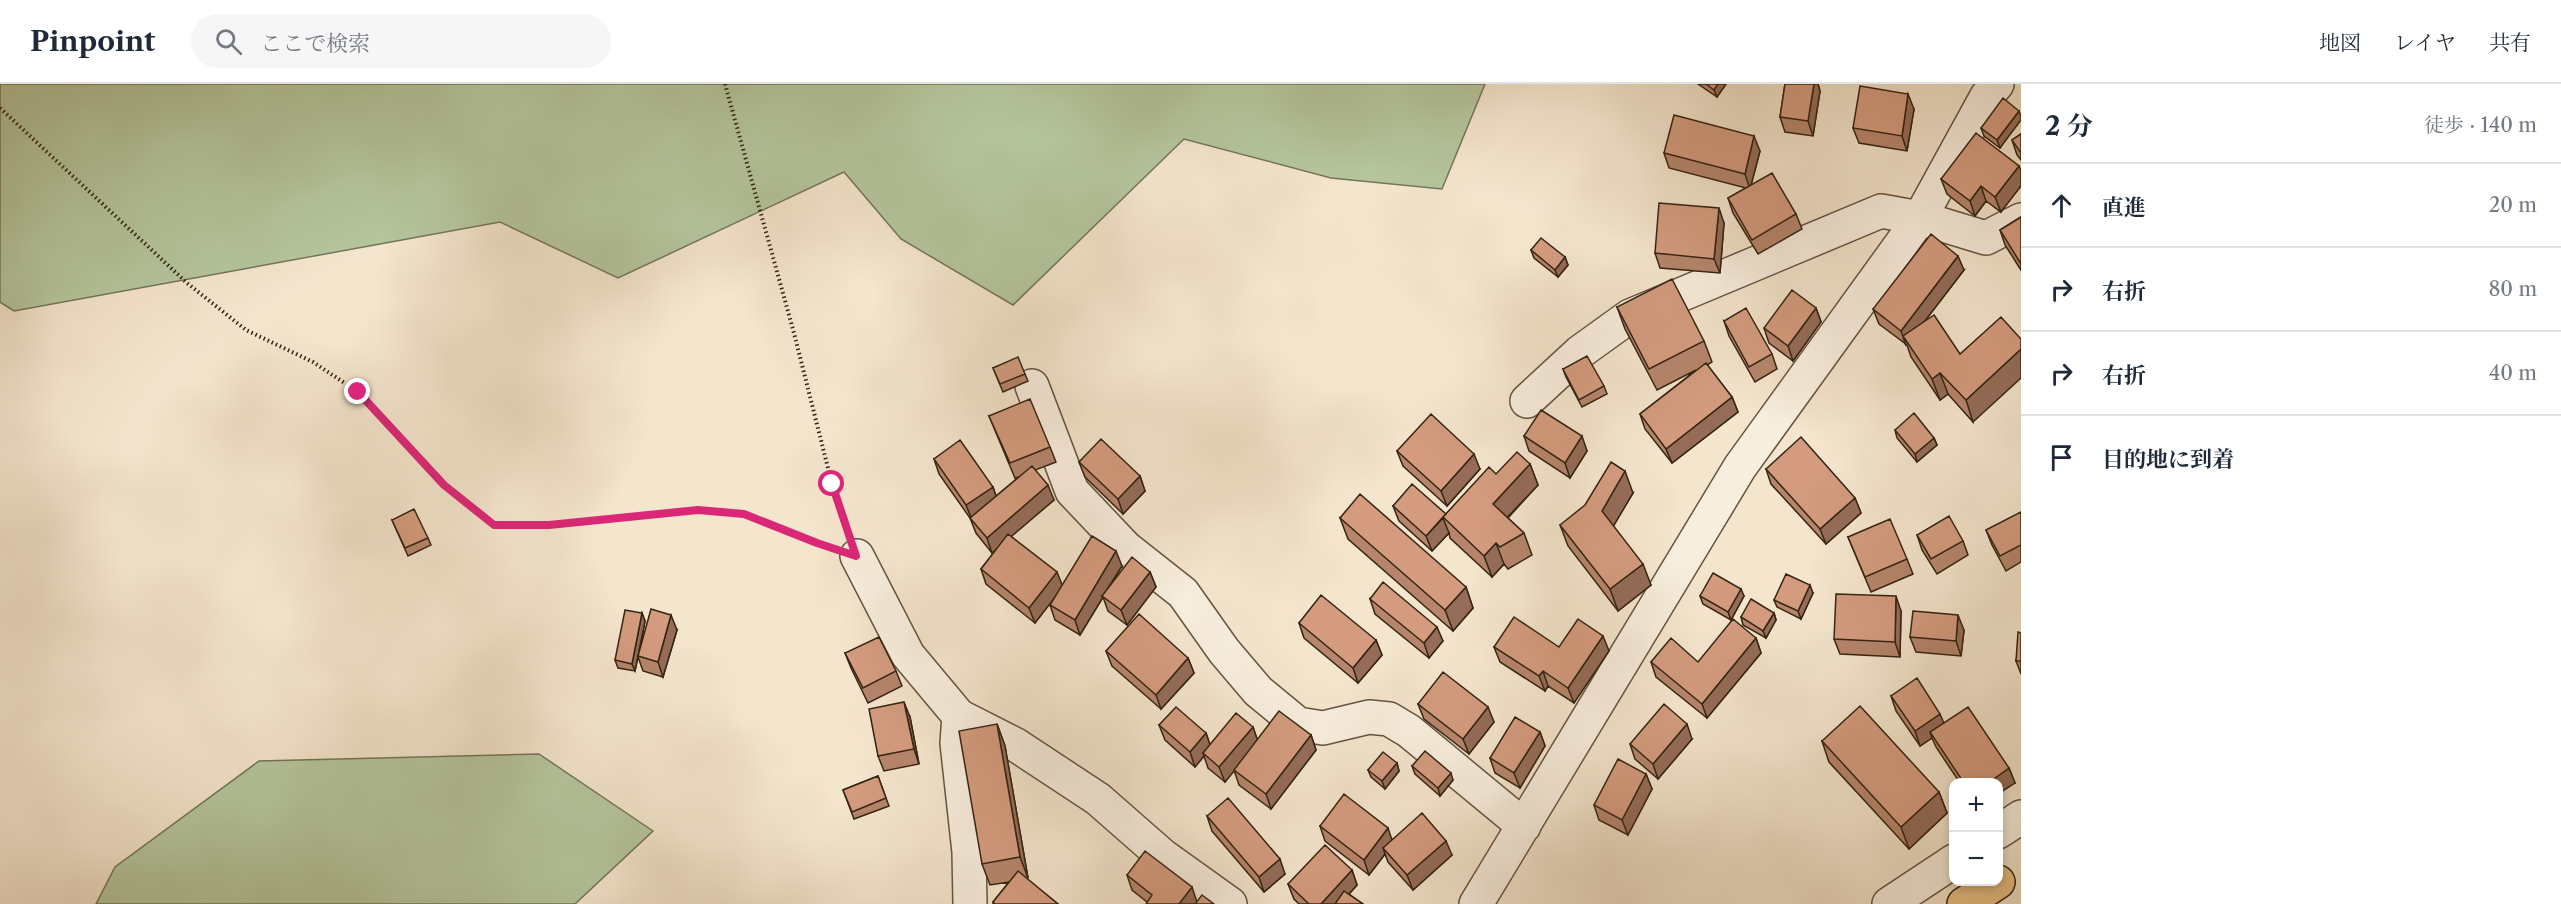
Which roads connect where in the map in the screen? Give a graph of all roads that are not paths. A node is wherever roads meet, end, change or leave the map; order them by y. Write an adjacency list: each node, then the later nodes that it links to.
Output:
1 (1997, 84): 2 (street)
2 (1920, 218): 3 (street); 5 (street); 9 (street)
3 (2021, 220)
4 (1032, 386): 9 (street)
5 (1527, 401)
6 (856, 556): 7 (street)
7 (959, 716): 15 (street); 16 (street)
8 (2021, 817): 10 (street)
9 (1524, 826): 17 (street)
10 (2003, 829)
11 (1949, 864): 18 (street)
12 (2021, 866): 13 (highway)
13 (2003, 878)
14 (1991, 886): 19 (highway)
15 (970, 904)
16 (1230, 904)
17 (1476, 904)
18 (1889, 904)
19 (1964, 904)

